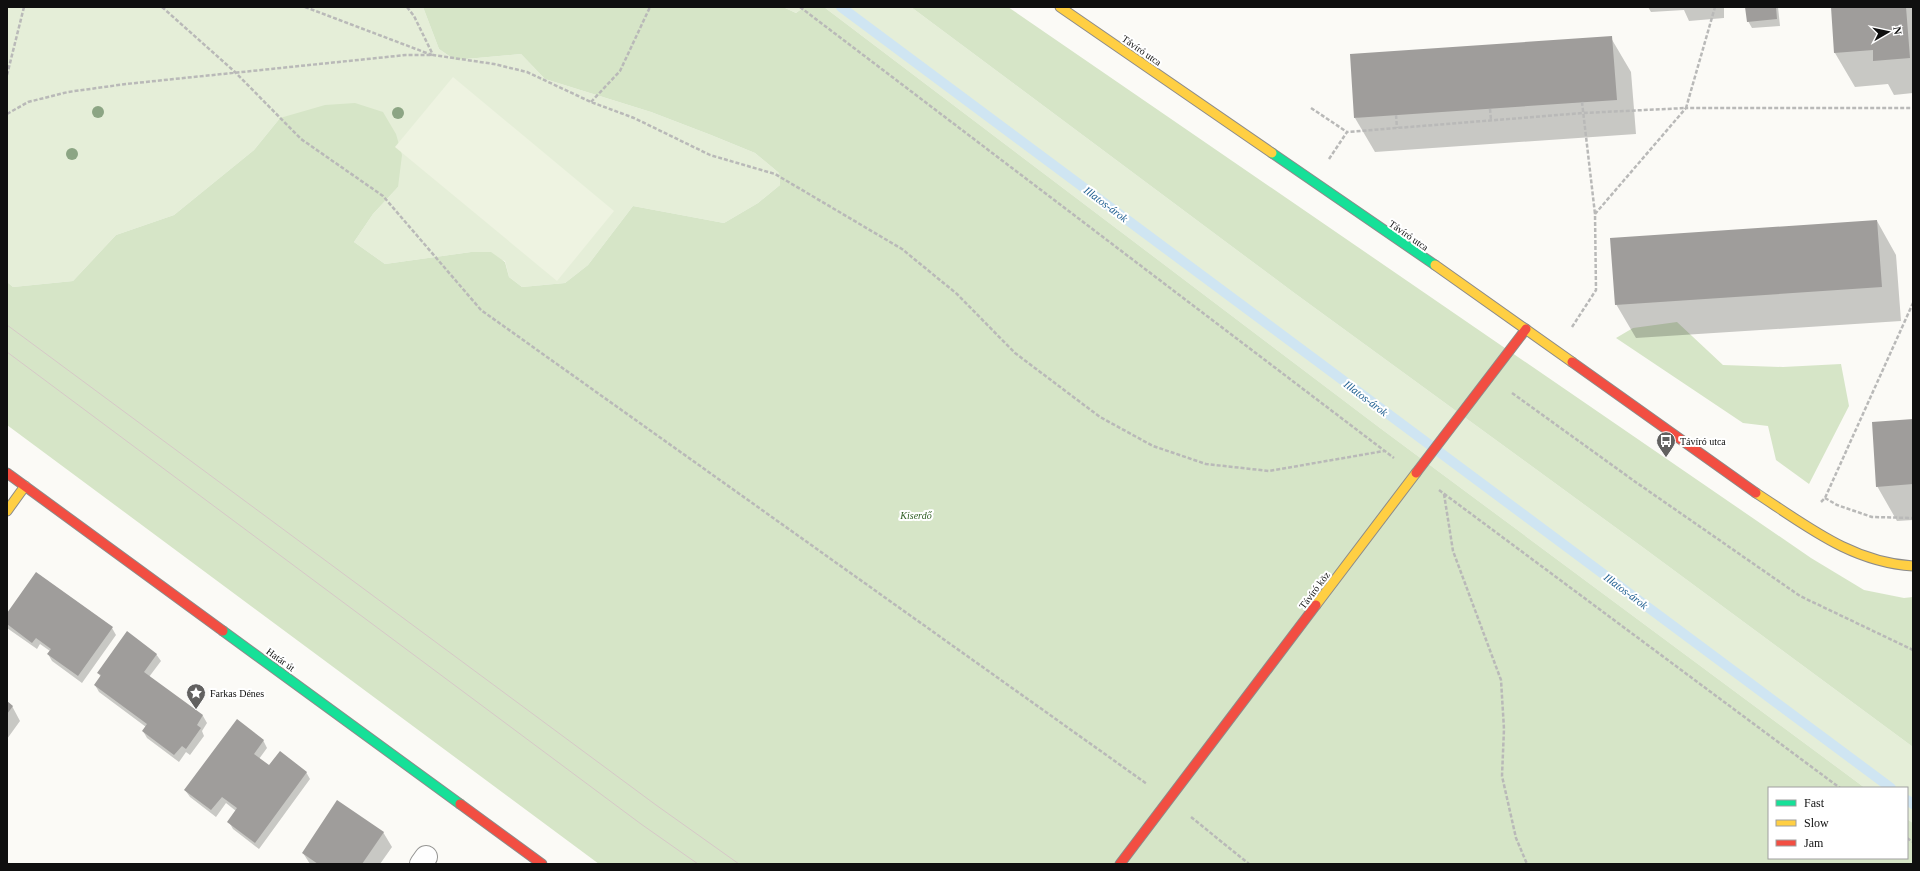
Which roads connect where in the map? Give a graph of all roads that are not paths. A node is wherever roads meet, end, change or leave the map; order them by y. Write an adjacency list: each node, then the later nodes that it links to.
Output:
1 (1060, 7): 2 (street, Távíró utca)
2 (1526, 329): 6 (street, Távíró utca); 8 (street, Távíró köz)
3 (7, 473): 4 (street, Határ út)
4 (25, 486): 5 (street); 7 (street, Határ út)
5 (7, 511)
6 (1913, 566)
7 (542, 864)
8 (1120, 864)

